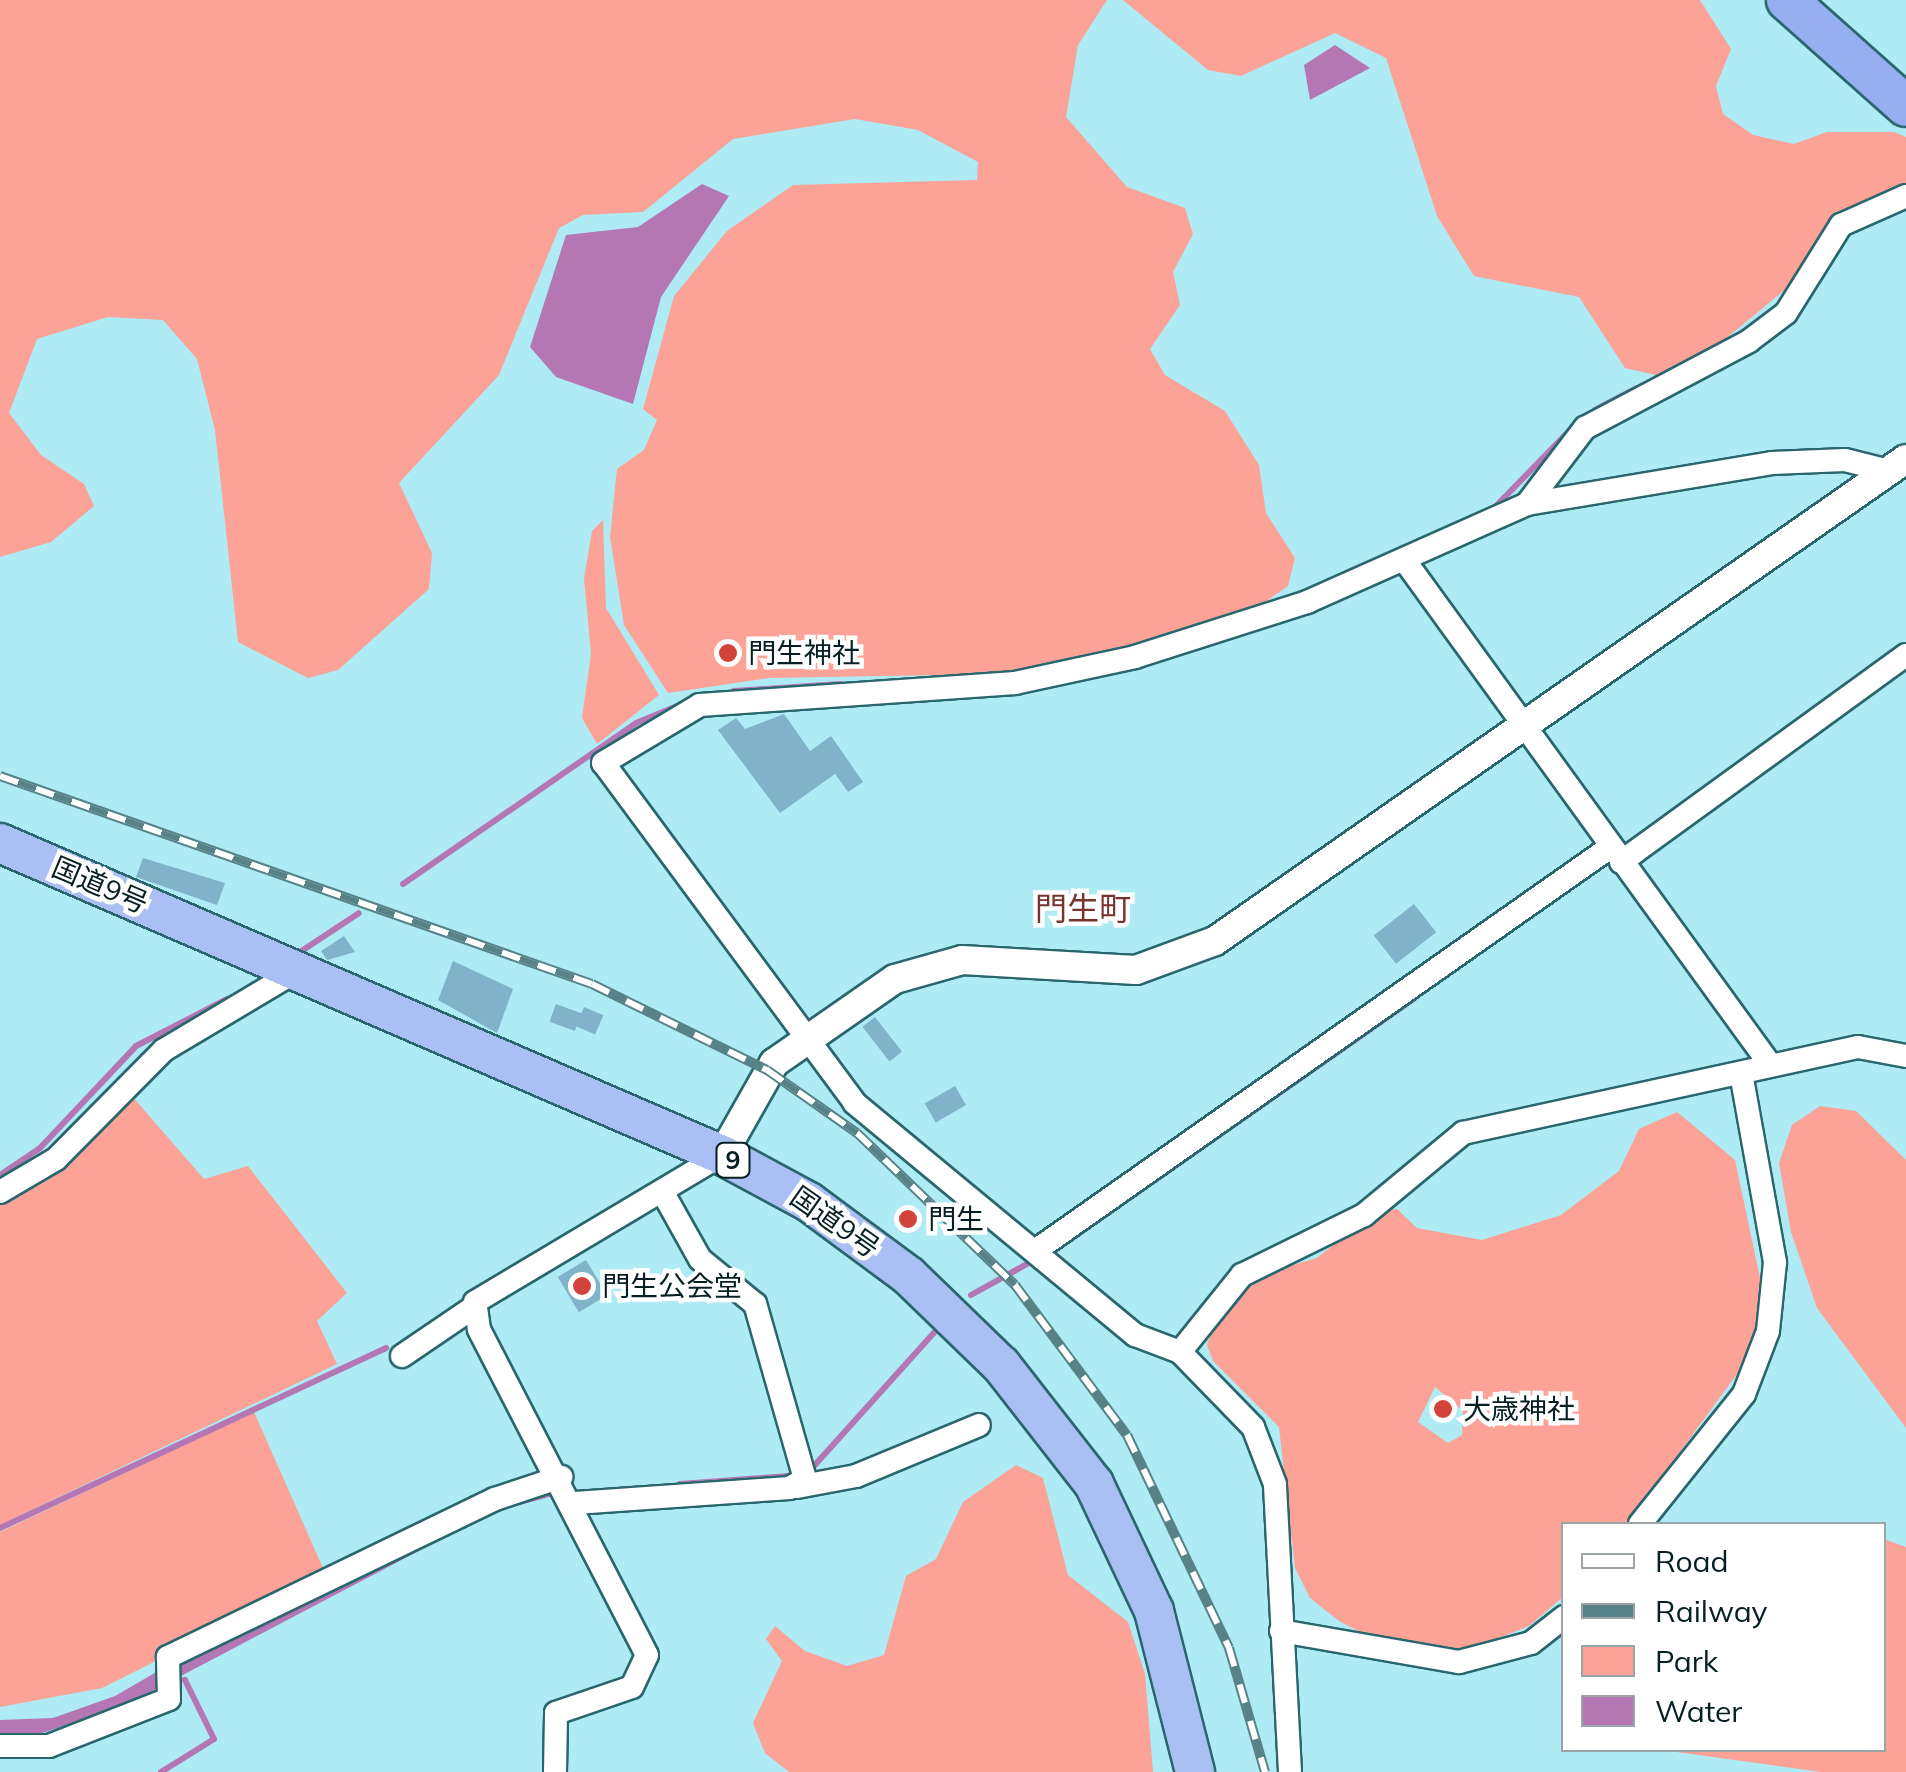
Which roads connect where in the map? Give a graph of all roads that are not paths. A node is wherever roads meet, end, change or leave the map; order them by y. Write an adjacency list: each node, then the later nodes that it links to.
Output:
1 (1787, 0): 2 (highway)
2 (1906, 106)
3 (1906, 196): 5 (street)
4 (1901, 465): 5 (street); 8 (street)
5 (1527, 504): 6 (street)
6 (1404, 561): 8 (street); 12 (street)
7 (1906, 655): 10 (street)
8 (1522, 725): 10 (street); 12 (street)
9 (0, 843): 11 (highway, 国道9号 / 9)
10 (1615, 855): 14 (street); 19 (street)
11 (298, 970): 16 (highway, 国道9号 / 9); 17 (street)
12 (803, 1040): 16 (street); 19 (street)
13 (1906, 1056): 14 (street)
14 (1768, 1064): 15 (street)
15 (1741, 1073): 21 (street); 26 (street)
16 (722, 1154): 18 (street); 31 (highway, 国道9号 / 9)
17 (0, 1192)
18 (663, 1193): 20 (street); 24 (street)
19 (1041, 1256): 21 (street)
20 (474, 1307): 22 (street); 25 (street)
21 (1180, 1352): 28 (street)
22 (402, 1356)
23 (978, 1425): 24 (street)
24 (797, 1487): 25 (street)
25 (568, 1489): 29 (street); 30 (street)
26 (1642, 1522)
27 (1561, 1619): 28 (street)
28 (1281, 1630): 32 (street)
29 (0, 1746)
30 (555, 1772)
31 (1195, 1772)
32 (1290, 1772)

